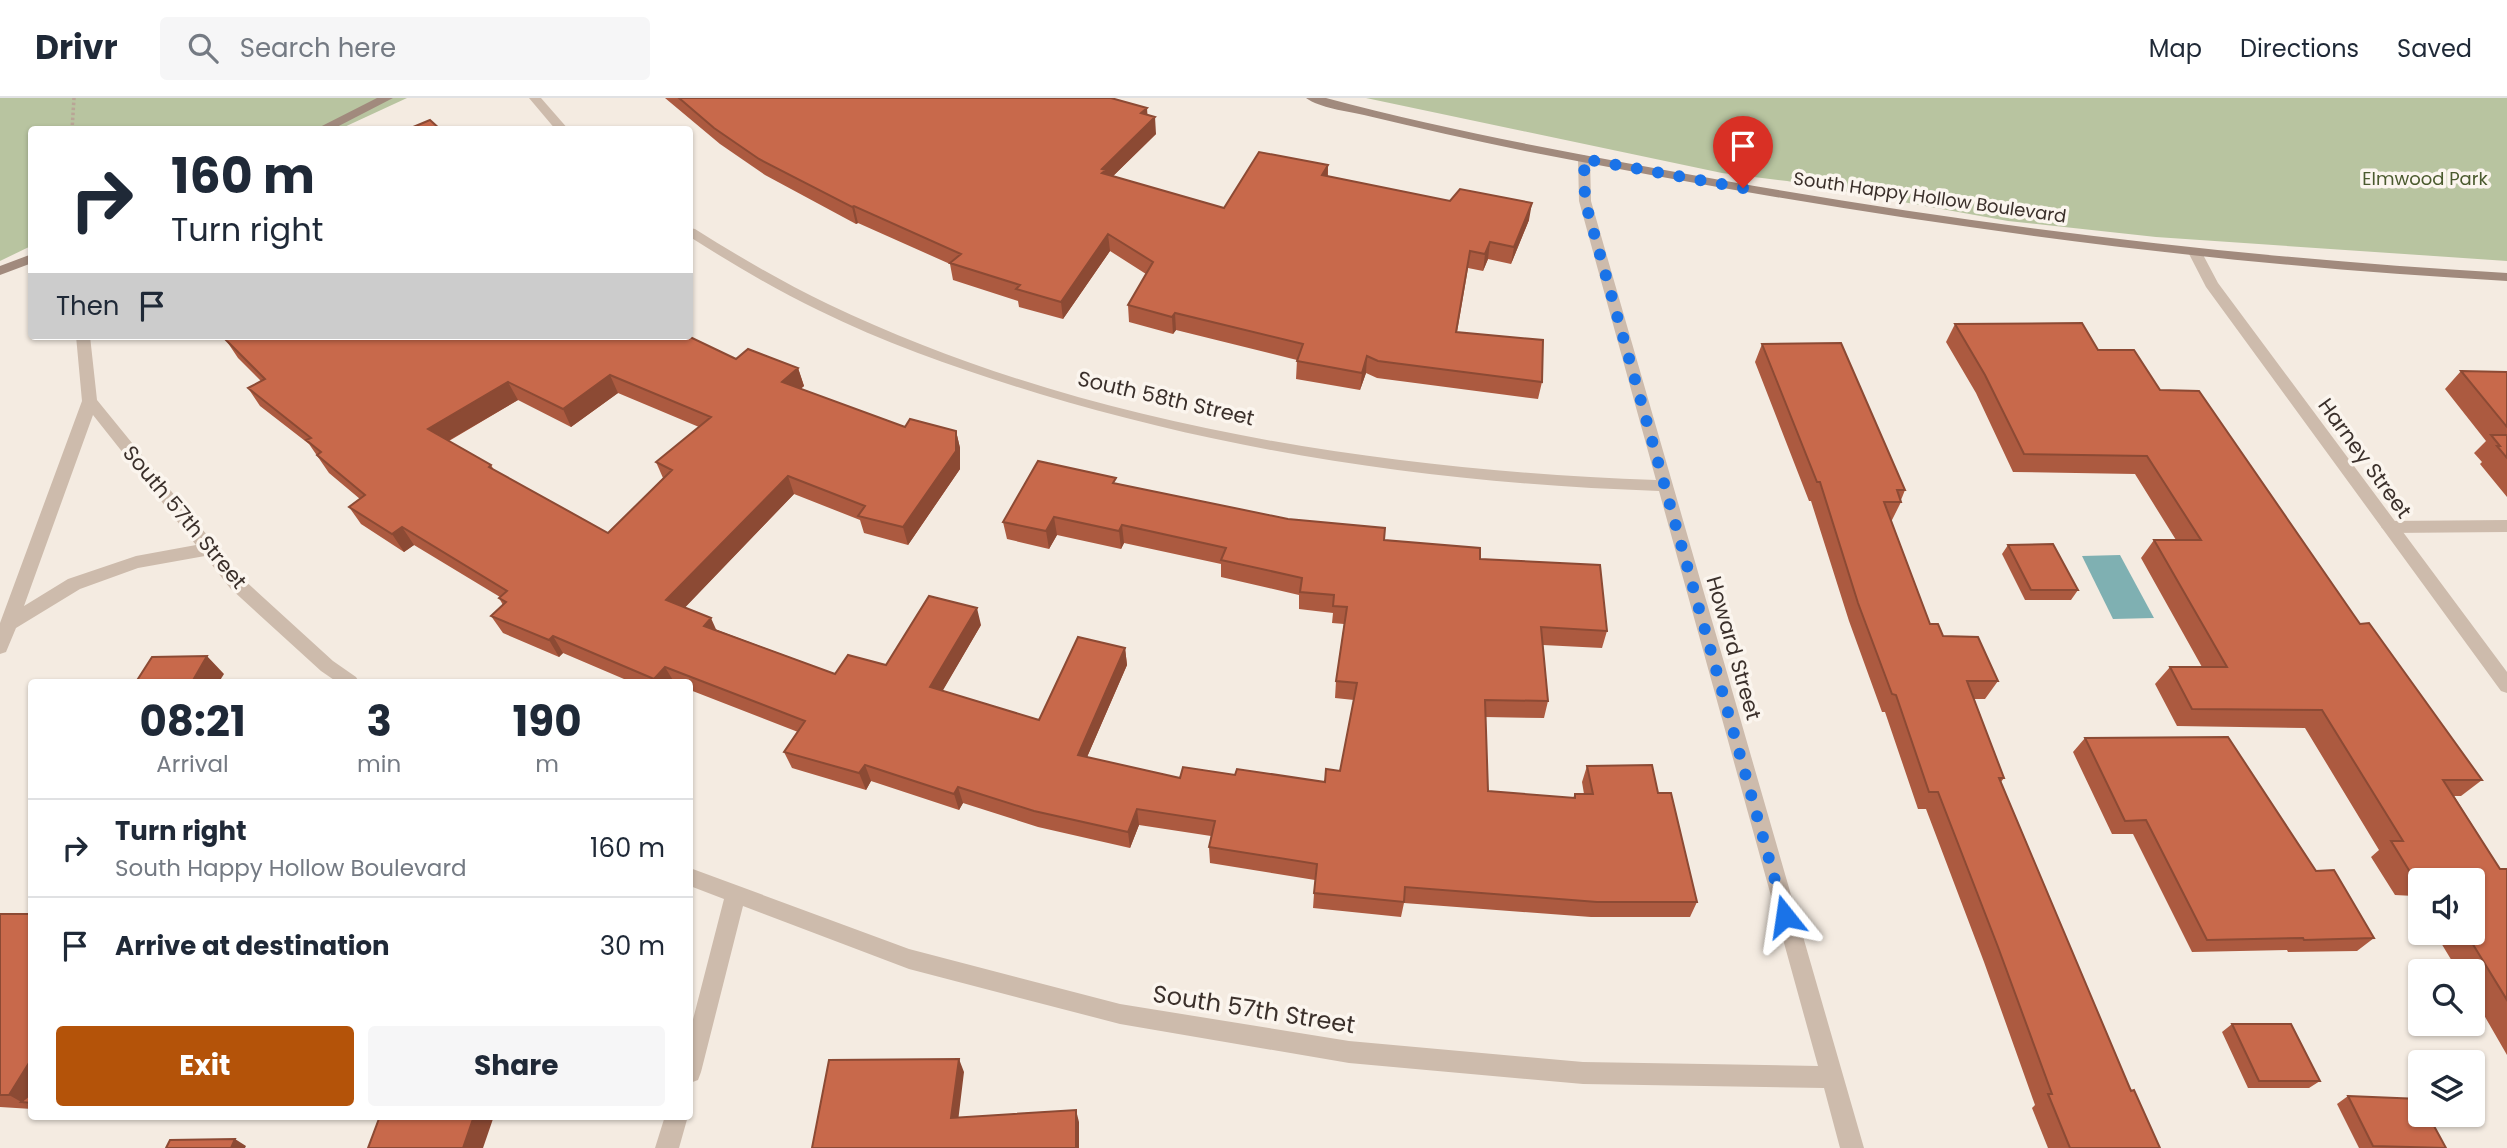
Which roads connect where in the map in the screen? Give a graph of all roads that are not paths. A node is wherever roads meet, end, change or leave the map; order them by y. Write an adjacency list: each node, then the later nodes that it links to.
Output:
1 (387, 98): 4 (street)
2 (535, 98): 5 (street)
3 (1312, 98): 6 (street, South Happy Hollow Boulevard)
4 (328, 126)
5 (560, 126)
6 (1584, 159): 8 (street, South Happy Hollow Boulevard); 14 (street, Howard Street)
7 (693, 234): 14 (street, South 58th Street)
8 (2195, 252): 11 (street, South Happy Hollow Boulevard); 15 (street, Harney Street)
9 (28, 260): 10 (street)
10 (0, 271)
11 (2507, 277)
12 (83, 340): 13 (street)
13 (90, 401): 17 (street, South 57th Street); 18 (street)
14 (1665, 486): 25 (street, Howard Street)
15 (2389, 527): 16 (street); 21 (street, Harney Street)
16 (2507, 527)
17 (208, 548): 18 (street); 20 (street, South 57th Street)
18 (8, 624): 19 (street)
19 (0, 647)
20 (346, 679)
21 (2507, 686)
22 (693, 878): 23 (street, South 57th Street)
23 (735, 895): 24 (street); 25 (street, South 57th Street)
24 (693, 1060)
25 (1830, 1077): 28 (street, Howard Street)
26 (676, 1120): 27 (street)
27 (667, 1148)
28 (1852, 1148)

